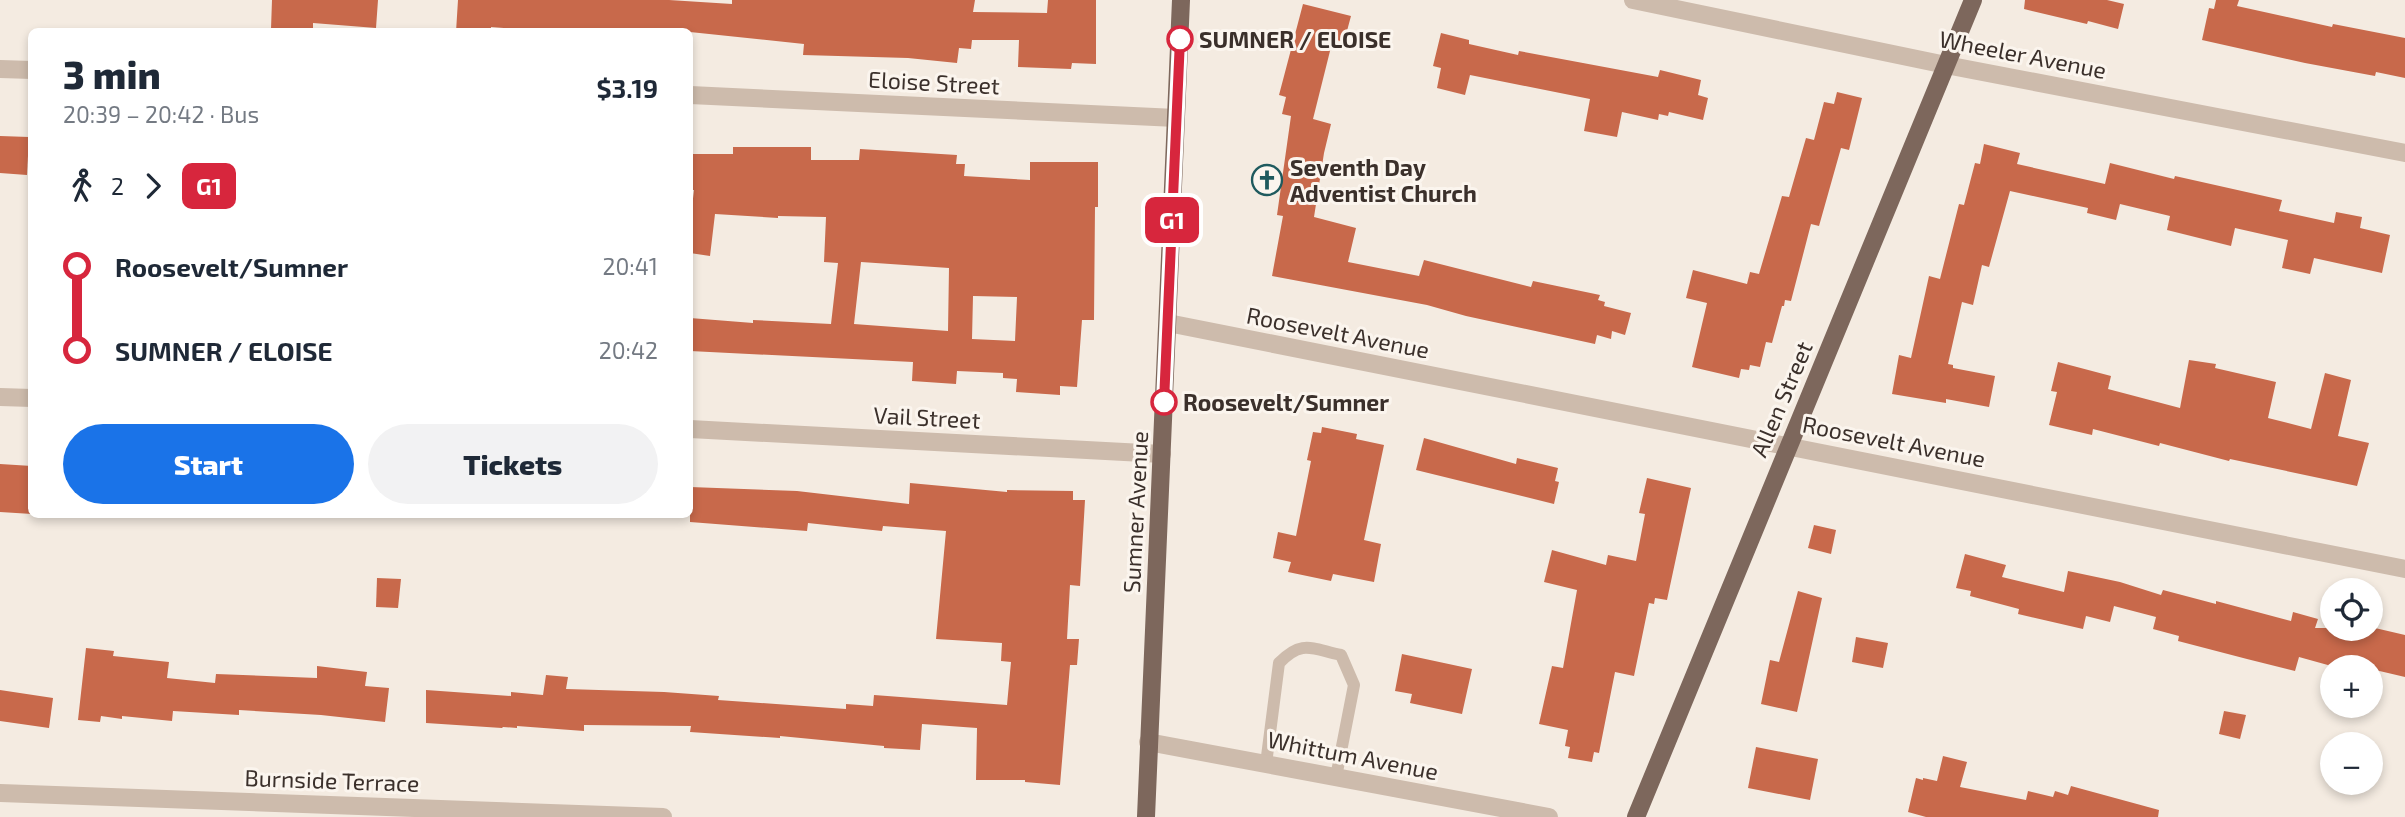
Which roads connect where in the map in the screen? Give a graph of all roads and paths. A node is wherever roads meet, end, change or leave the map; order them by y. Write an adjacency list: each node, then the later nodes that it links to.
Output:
1 (1181, 0): 8 (main road, Sumner Avenue)
2 (1633, 0): 4 (street, Wheeler Avenue)
3 (1973, 0): 4 (main road, Allen Street)
4 (1946, 65): 9 (street, Wheeler Avenue); 14 (main road, Allen Street)
5 (0, 69): 6 (street)
6 (28, 70)
7 (693, 95): 8 (street, Eloise Street)
8 (1177, 118): 10 (main road, Sumner Avenue)
9 (2405, 153)
10 (1168, 323): 14 (street, Roosevelt Avenue); 15 (main road, Sumner Avenue)
11 (0, 397): 12 (street)
12 (28, 398)
13 (693, 429): 15 (street, Vail Street)
14 (1788, 445): 16 (street, Roosevelt Avenue); 24 (main road, Allen Street)
15 (1162, 454): 17 (main road, Sumner Avenue)
16 (2405, 569)
17 (1148, 742): 18 (street, Whittum Avenue); 22 (main road, Sumner Avenue)
18 (1266, 764): 19 (street, Whittum Avenue); 19 (lane)
19 (1336, 777): 23 (street, Whittum Avenue)
20 (0, 793): 21 (street, Burnside Terrace)
21 (663, 817)
22 (1146, 817)
23 (1549, 817)
24 (1636, 817)

